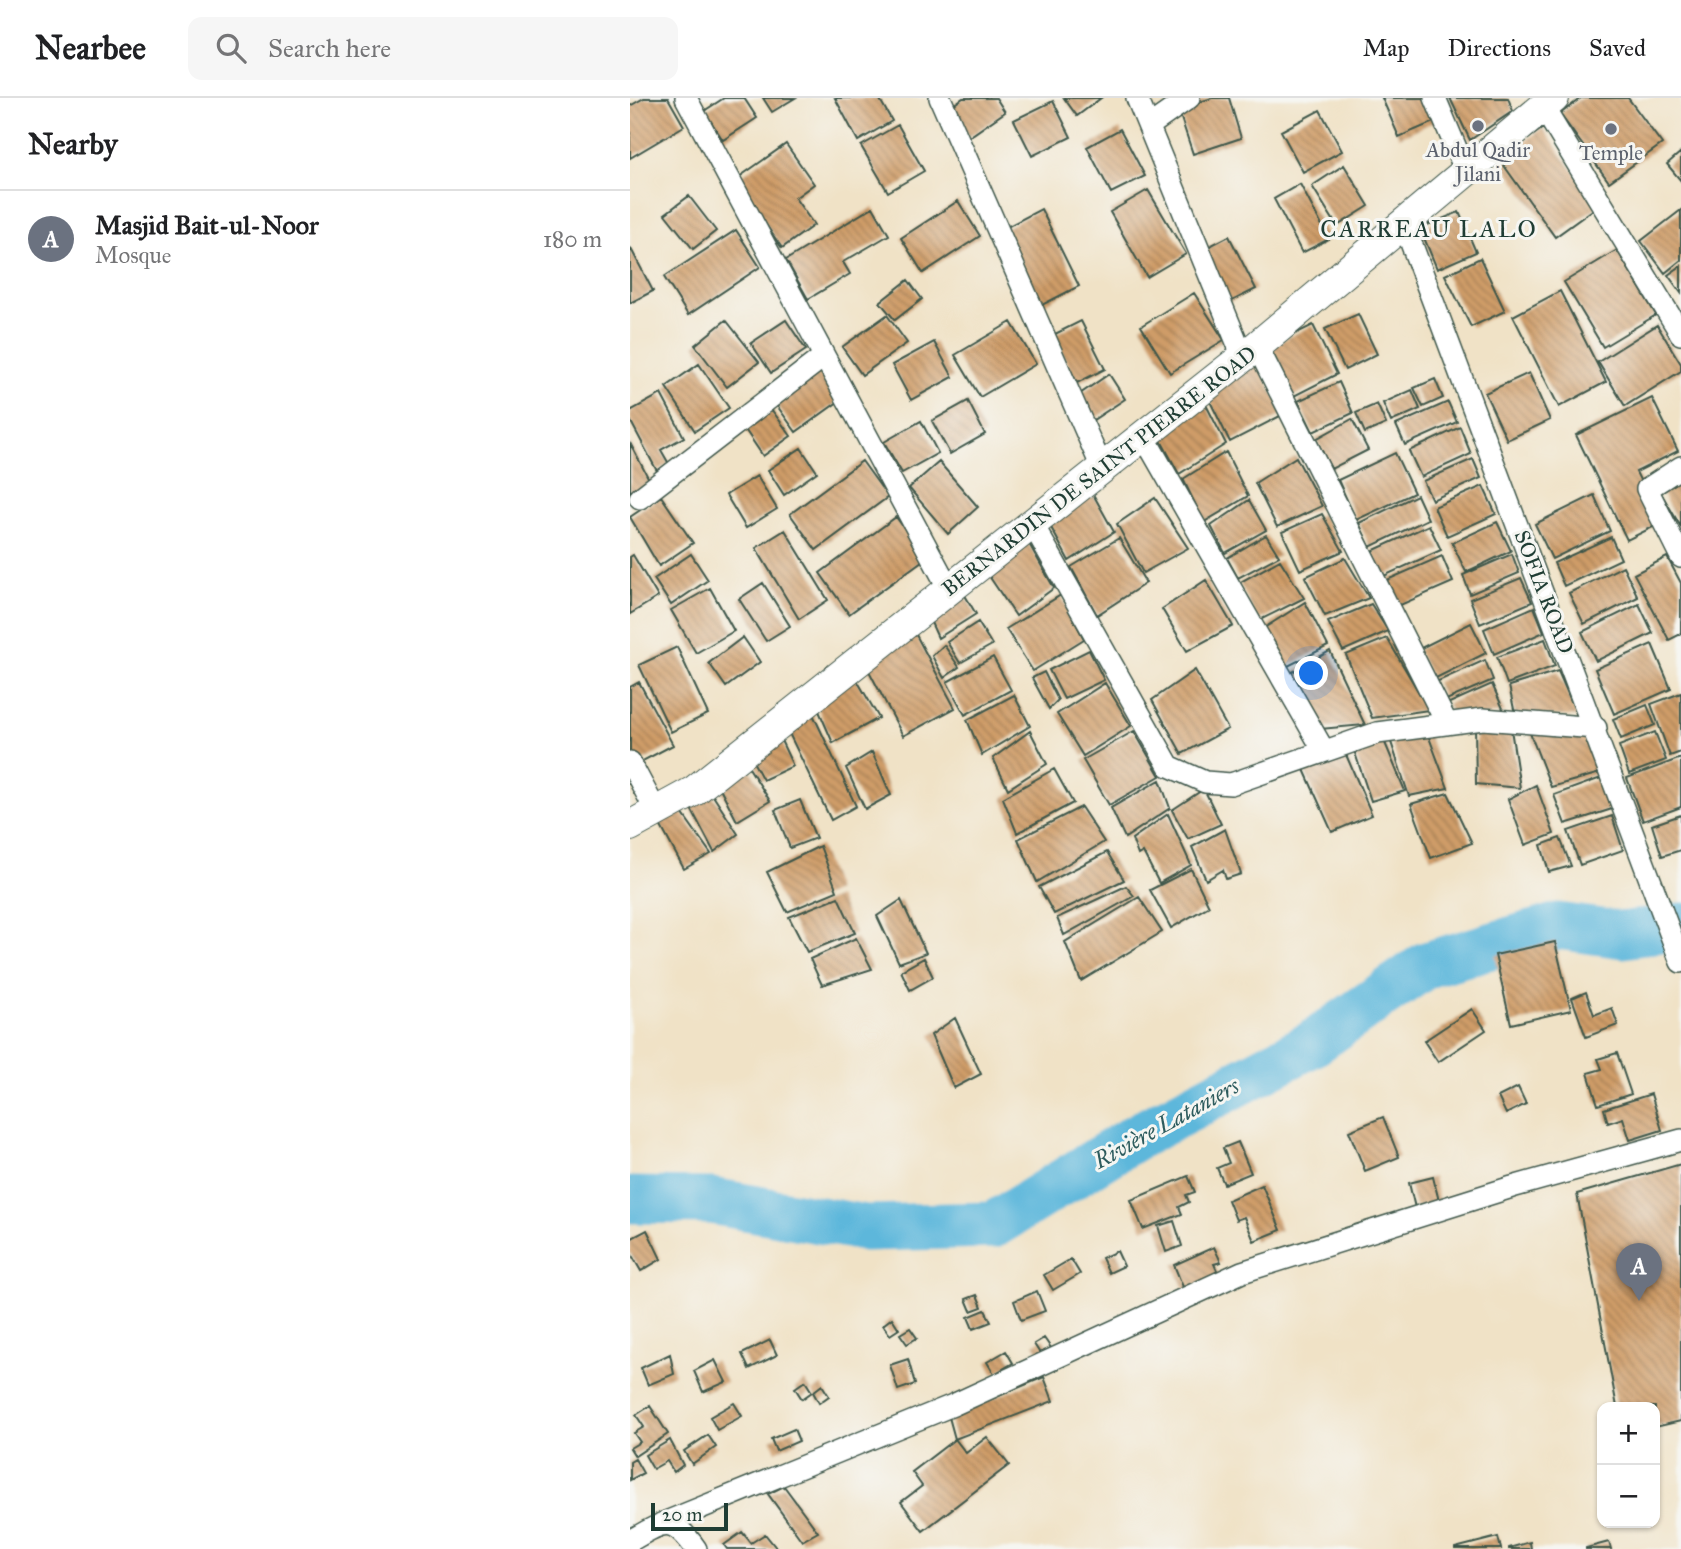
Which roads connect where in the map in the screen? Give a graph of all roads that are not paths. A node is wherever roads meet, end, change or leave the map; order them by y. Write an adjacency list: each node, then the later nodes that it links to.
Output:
1 (686, 98): 12 (street)
2 (940, 98): 15 (street)
3 (1137, 98): 7 (street)
4 (1189, 98): 7 (street)
5 (1434, 98): 8 (street)
6 (1548, 103): 8 (main road, BERNARDIN DE SAINT PIERRE ROAD); 10 (street)
7 (1149, 126): 11 (street)
8 (1466, 172): 9 (main road, BERNARDIN DE SAINT PIERRE ROAD)
9 (1404, 224): 11 (main road, BERNARDIN DE SAINT PIERRE ROAD); 21 (street, SOFIA ROAD)
10 (1681, 334)
11 (1250, 351): 13 (main road, BERNARDIN DE SAINT PIERRE ROAD); 20 (street)
12 (823, 357): 16 (street); 19 (street)
13 (1143, 435): 15 (main road, BERNARDIN DE SAINT PIERRE ROAD); 22 (street)
14 (1681, 467): 18 (street)
15 (1102, 468): 17 (main road, BERNARDIN DE SAINT PIERRE ROAD)
16 (640, 498)
17 (1032, 523): 19 (main road, BERNARDIN DE SAINT PIERRE ROAD); 22 (street)
18 (1681, 557)
19 (949, 589): 24 (main road, BERNARDIN DE SAINT PIERRE ROAD)
20 (1447, 724): 21 (street); 22 (street)
21 (1596, 728): 26 (street, SOFIA ROAD)
22 (1324, 751)
23 (630, 762): 24 (street)
24 (656, 811): 25 (main road, BERNARDIN DE SAINT PIERRE ROAD)
25 (630, 826)
26 (1681, 962)
27 (1681, 1140): 28 (street)
28 (660, 1524): 29 (street); 30 (street)
29 (630, 1541)
30 (696, 1549)

